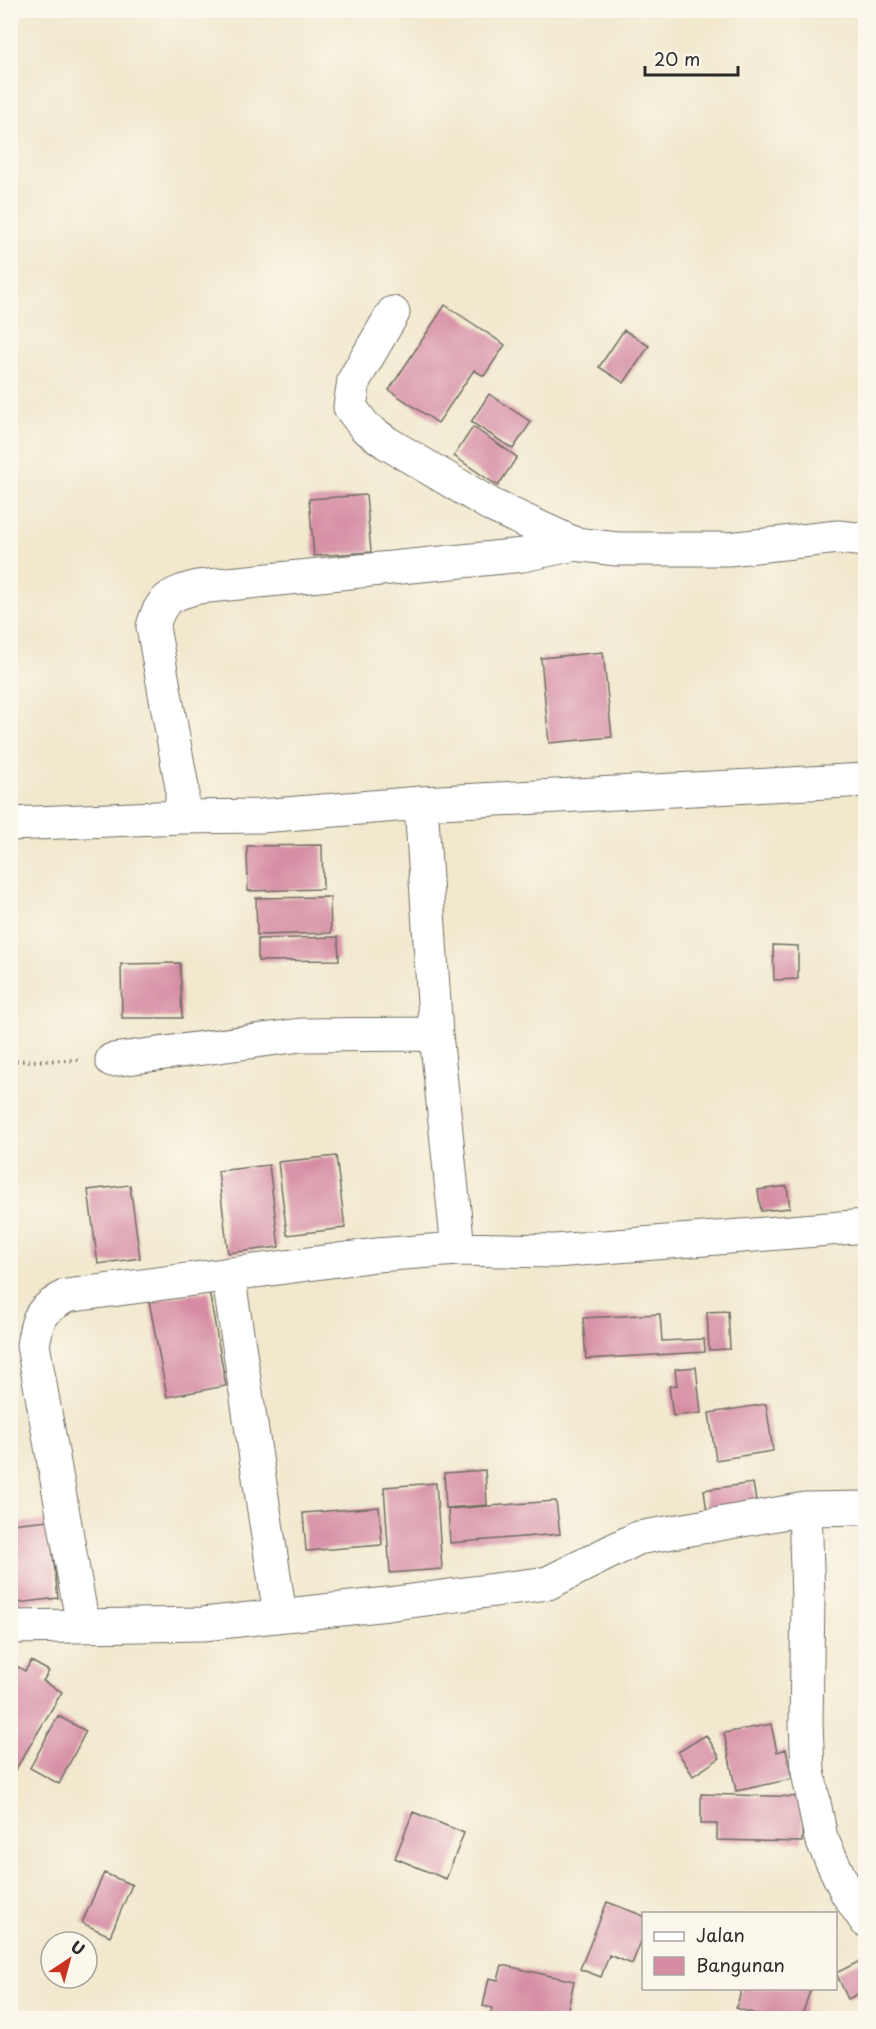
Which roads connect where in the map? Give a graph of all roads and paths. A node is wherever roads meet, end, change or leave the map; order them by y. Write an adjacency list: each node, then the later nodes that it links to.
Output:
1 (393, 313): 3 (street)
2 (866, 540): 3 (street)
3 (575, 544): 6 (street)
4 (866, 780): 5 (street)
5 (421, 802): 6 (street); 8 (street)
6 (182, 817): 7 (street)
7 (10, 824)
8 (436, 1034): 9 (street); 12 (street)
9 (112, 1060): 10 (path)
10 (10, 1061)
11 (866, 1226): 12 (street)
12 (458, 1249): 13 (street)
13 (228, 1274): 16 (street); 17 (street)
14 (866, 1508): 15 (street)
15 (805, 1509): 16 (street); 19 (street)
16 (280, 1615): 17 (street)
17 (83, 1626): 18 (street)
18 (10, 1627)
19 (866, 1921)

